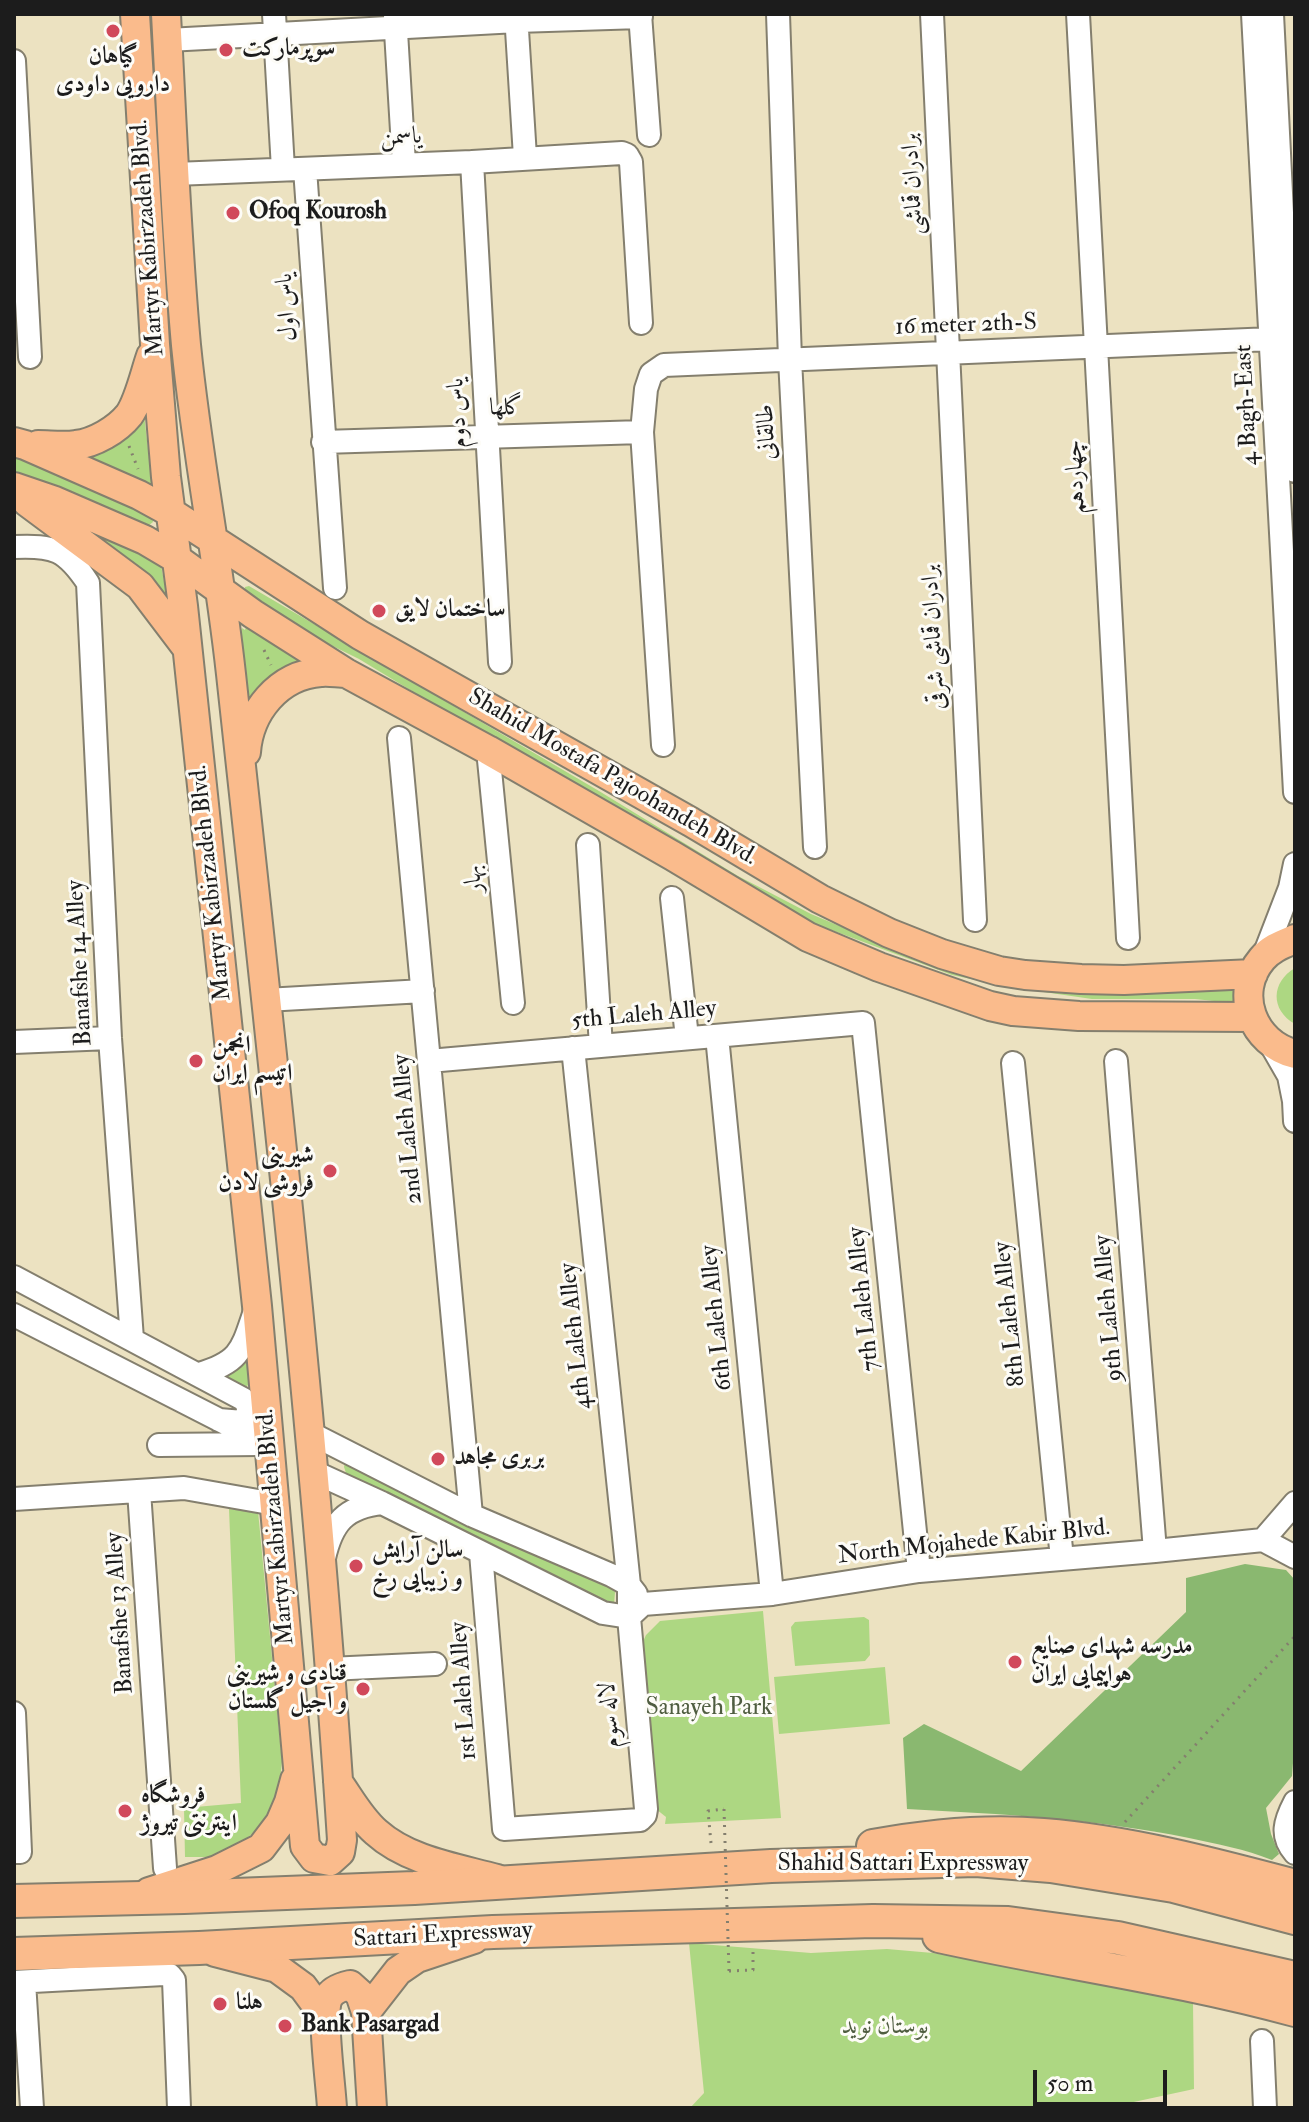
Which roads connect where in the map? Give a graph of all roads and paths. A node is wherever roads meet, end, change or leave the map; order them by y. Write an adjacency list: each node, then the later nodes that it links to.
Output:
1 (135, 14): 21 (main road, Martyr Kabirzadeh Blvd.)
2 (778, 14): 25 (street, طالقانی)
3 (932, 14): 23 (street, برادران قماشی)
4 (1078, 14): 22 (street, چهاردهم)
5 (1253, 14): 20 (street, 4 Bagh-East)
6 (1272, 14): 20 (street, 4 Bagh-East)
7 (640, 15): 8 (street); 13 (street)
8 (516, 17): 9 (street); 14 (street)
9 (396, 21): 10 (street); 16 (street)
10 (275, 24): 11 (street); 17 (street, یاس اول)
11 (167, 27): 18 (main road, Martyr Kabirzadeh Blvd.)
12 (14, 61): 24 (street)
13 (649, 135)
14 (525, 157): 15 (street, یاسمن); 19 (street, یاسمن)
15 (472, 162): 16 (street, یاسمن); 27 (street, یاس دوم)
16 (404, 164): 17 (street, یاسمن)
17 (294, 169): 18 (street, یاسمن); 28 (street, یاس اول)
18 (175, 174): 35 (main road, Martyr Kabirzadeh Blvd.)
19 (641, 323)
20 (1284, 338): 22 (street, 16 meter 2th-S); 31 (street, 4 Bagh-East); 49 (street, 4 Bagh-East)
21 (155, 344): 29 (main road); 34 (main road, Martyr Kabirzadeh Blvd.)
22 (1096, 346): 23 (street, 16 meter 2th-S); 55 (street, چهاردهم)
23 (947, 352): 25 (street, 16 meter 2th-S); 54 (street, برادران قماشی شرقی)
24 (30, 357)
25 (790, 359): 26 (street, 16 meter 2th-S); 51 (street, طالقانی)
26 (642, 432): 27 (street, گلها); 46 (street)
27 (486, 435): 28 (street, گلها); 42 (street, یاس دوم)
28 (323, 442): 38 (street, یاس اول)
29 (20, 443): 34 (main road, Shahid Mostafa Pajoohandeh Blvd.)
30 (129, 446): 32 (path)
31 (1295, 471)
32 (140, 475)
33 (14, 489): 37 (main road, Shahid Mostafa Pajoohandeh Blvd.); 40 (main road)
34 (170, 512): 35 (main road, Shahid Mostafa Pajoohandeh Blvd.); 37 (main road, Martyr Kabirzadeh Blvd.)
35 (213, 539): 39 (main road, Martyr Kabirzadeh Blvd.); 57 (main road, Shahid Mostafa Pajoohandeh Blvd.)
36 (14, 547): 64 (street, Banafshe 14 Alley)
37 (177, 559): 39 (main road, Shahid Mostafa Pajoohandeh Blvd.); 40 (main road, Martyr Kabirzadeh Blvd.)
38 (335, 588)
39 (220, 591): 43 (main road, Shahid Mostafa Pajoohandeh Blvd.); 48 (main road, Martyr Kabirzadeh Blvd.)
40 (187, 648): 75 (main road, Martyr Kabirzadeh Blvd.)
41 (264, 651): 44 (path)
42 (500, 662)
43 (346, 673): 47 (main road, Shahid Mostafa Pajoohandeh Blvd.); 48 (main road)
44 (276, 676)
45 (399, 738): 58 (street, 2nd Laleh Alley)
46 (663, 745)
47 (488, 750): 60 (street, بهار); 61 (main road, Shahid Mostafa Pajoohandeh Blvd.)
48 (243, 785): 59 (main road, Martyr Kabirzadeh Blvd.)
49 (1295, 792)
50 (588, 845): 67 (street)
51 (815, 847)
52 (1295, 864): 57 (street)
53 (672, 898): 65 (street)
54 (975, 920)
55 (1128, 938)
56 (1295, 939): 57 (main road)
57 (1258, 966): 61 (main road)
58 (423, 991): 59 (street); 70 (street, 2nd Laleh Alley)
59 (266, 1000): 80 (main road, Martyr Kabirzadeh Blvd.)
60 (513, 1003)
61 (1252, 1017): 69 (main road)
62 (863, 1023): 63 (street, 5th Laleh Alley); 96 (street, 7th Laleh Alley)
63 (717, 1036): 65 (street, 5th Laleh Alley); 98 (street, 6th Laleh Alley)
64 (110, 1038): 66 (street); 77 (street, Banafshe 14 Alley)
65 (687, 1038): 67 (street, 5th Laleh Alley)
66 (14, 1042)
67 (601, 1046): 68 (street, 5th Laleh Alley)
68 (573, 1048): 70 (street, 5th Laleh Alley); 97 (street, 4th Laleh Alley)
69 (1282, 1049): 73 (street)
70 (429, 1061): 89 (street, 2nd Laleh Alley)
71 (1116, 1061): 91 (street, 9th Laleh Alley)
72 (1013, 1063): 94 (street, 8th Laleh Alley)
73 (1295, 1121)
74 (14, 1277): 77 (street)
75 (257, 1306): 78 (street); 81 (main road, Martyr Kabirzadeh Blvd.)
76 (14, 1315): 79 (street)
77 (132, 1339): 78 (street)
78 (199, 1374): 79 (street)
79 (219, 1420): 81 (street)
80 (310, 1433): 83 (main road, Martyr Kabirzadeh Blvd.); 89 (street)
81 (269, 1444): 82 (street); 88 (main road, Martyr Kabirzadeh Blvd.)
82 (159, 1445)
83 (312, 1471): 86 (street, North Mojahede Kabir Blvd.); 95 (main road, Martyr Kabirzadeh Blvd.)
84 (139, 1491): 85 (street); 88 (street); 112 (street, Banafshe 13 Alley)
85 (14, 1499)
86 (382, 1503): 92 (street, North Mojahede Kabir Blvd.); 95 (street)
87 (1295, 1503): 90 (street)
88 (275, 1504): 104 (main road, Martyr Kabirzadeh Blvd.)
89 (471, 1515): 97 (street)
90 (1263, 1540): 91 (street, North Mojahede Kabir Blvd.); 93 (street)
91 (1155, 1551): 94 (street, North Mojahede Kabir Blvd.)
92 (481, 1553): 99 (street, North Mojahede Kabir Blvd.); 107 (street, 1st Laleh Alley)
93 (1295, 1557)
94 (1062, 1559): 96 (street, North Mojahede Kabir Blvd.)
95 (321, 1571): 102 (main road, Martyr Kabirzadeh Blvd.)
96 (919, 1571): 98 (street, North Mojahede Kabir Blvd.)
97 (629, 1585): 99 (street, 4th Laleh Alley)
98 (772, 1594): 99 (street, North Mojahede Kabir Blvd.)
99 (636, 1611): 107 (street, لاله سوم)
100 (1295, 1636): 108 (path)
101 (435, 1664): 102 (street)
102 (329, 1669): 105 (main road, Martyr Kabirzadeh Blvd.)
103 (14, 1713): 109 (street)
104 (299, 1763): 105 (main road, Martyr Kabirzadeh Blvd.); 116 (main road)
105 (338, 1782): 114 (main road)
106 (1295, 1802): 110 (street)
107 (646, 1809)
108 (1107, 1843): 111 (highway); 115 (highway)
109 (17, 1852)
110 (1295, 1853)
111 (771, 1866): 113 (highway, Shahid Sattari Expressway); 118 (highway, Shahid Sattari Expressway)
112 (165, 1868)
113 (713, 1869): 114 (highway, Shahid Sattari Expressway); 122 (path, bridge)
114 (506, 1882): 116 (highway, Sattari Expressway)
115 (1295, 1886)
116 (134, 1897): 117 (highway, Sattari Expressway)
117 (14, 1901)
118 (1295, 1918)
119 (873, 1921): 120 (highway, Sattari Expressway); 124 (highway); 125 (highway)
120 (493, 1932): 121 (highway, Sattari Expressway); 126 (main road)
121 (199, 1948): 123 (highway, Sattari Expressway); 127 (main road)
122 (753, 1970)
123 (17, 1972): 129 (street); 130 (street)
124 (1295, 1978)
125 (1295, 2010)
126 (366, 2012): 127 (main road); 132 (main road)
127 (326, 2018): 131 (main road)
128 (1262, 2041): 133 (street)
129 (32, 2108)
130 (179, 2108)
131 (332, 2108)
132 (372, 2108)
133 (1265, 2108)

